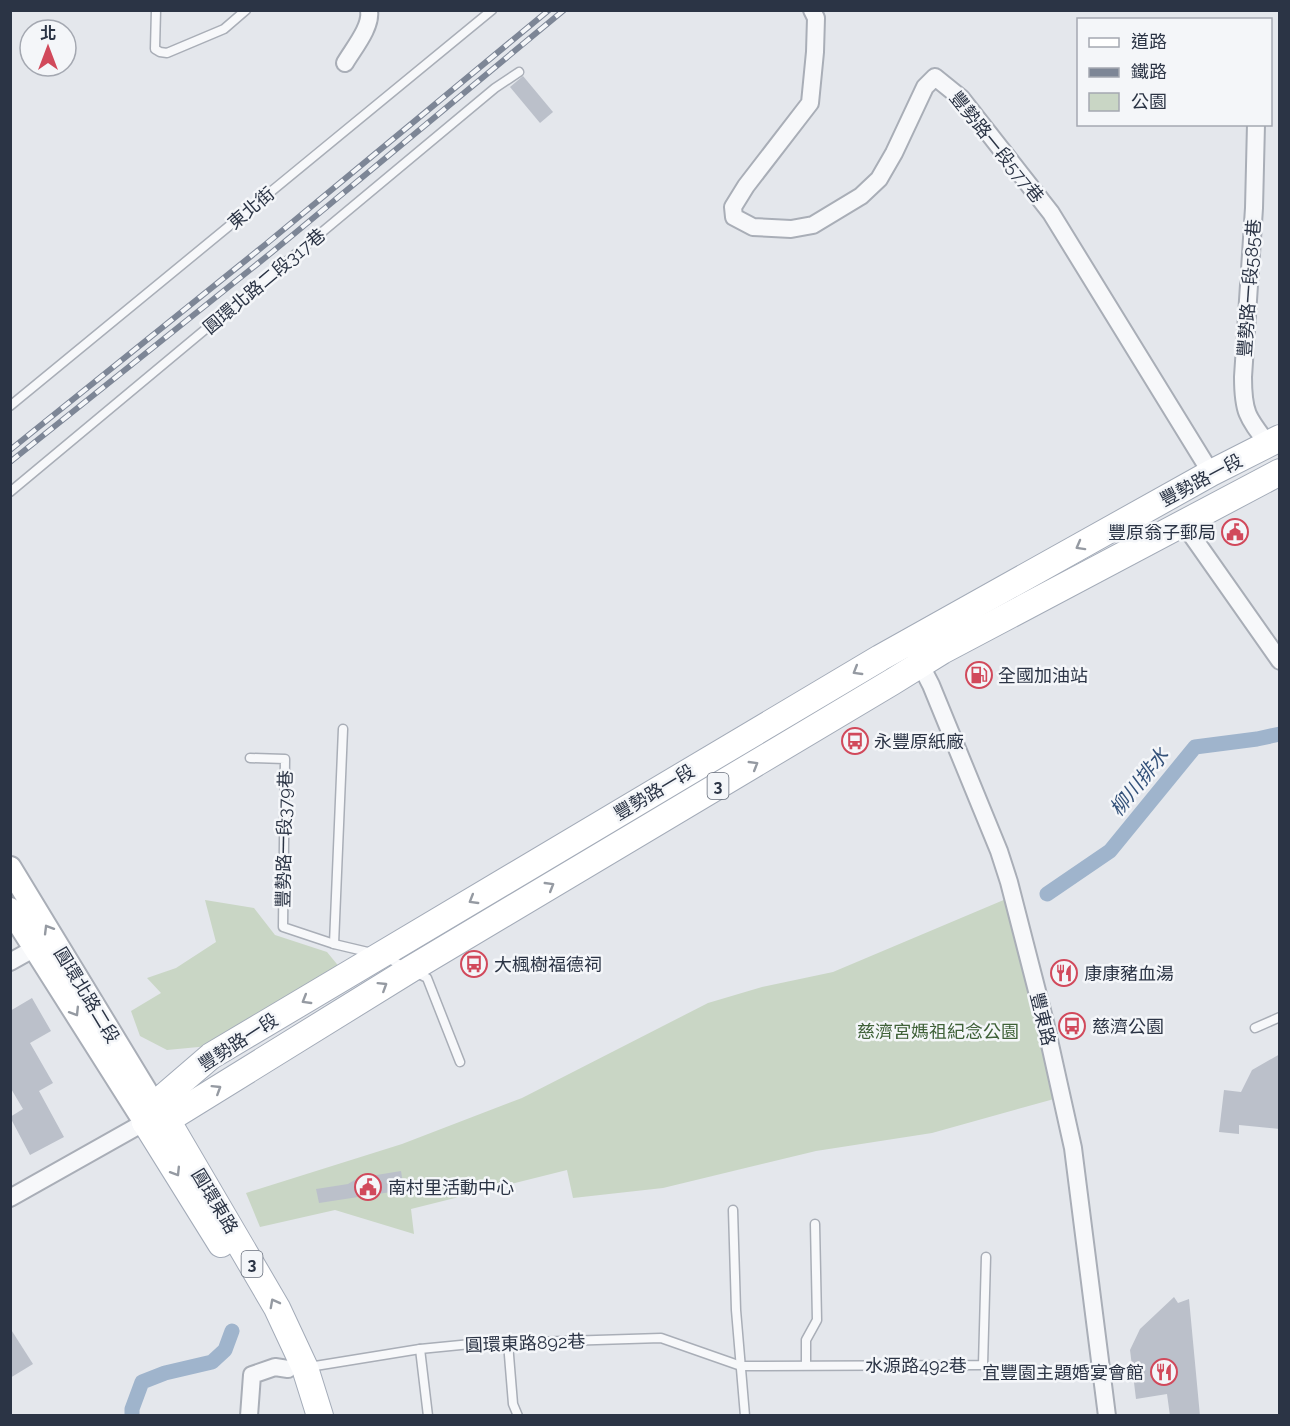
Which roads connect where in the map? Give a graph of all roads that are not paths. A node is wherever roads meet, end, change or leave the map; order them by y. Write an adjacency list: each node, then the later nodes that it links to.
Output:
1 (156, 10): 2 (lane)
2 (246, 10)
3 (369, 10): 6 (street)
4 (492, 10): 9 (lane, 東北街)
5 (812, 10): 12 (street, 豐勢路一段577巷)
6 (345, 63)
7 (519, 72): 13 (lane, 圓環北路二段317巷)
8 (1256, 126): 10 (street, 豐勢路一段585巷)
9 (10, 406)
10 (1274, 441): 12 (main road, 豐勢路一段 / 3)
11 (1280, 472): 14 (main road, 豐勢路一段 / 3)
12 (1211, 473): 15 (main road, 豐勢路一段 / 3, one-way to 15)
13 (10, 492)
14 (1183, 523): 16 (street); 17 (main road, 豐勢路一段 / 3)
15 (908, 642): 17 (street, 豐東路); 24 (main road, 豐勢路一段 / 3, one-way to 24)
16 (1280, 661)
17 (921, 664): 26 (main road, 豐勢路一段 / 3, one-way to 17); 46 (street, 豐東路)
18 (343, 729): 22 (lane)
19 (250, 758): 22 (lane, 豐勢路一段379巷)
20 (10, 868): 30 (street, 圓環北路二段, one-way to 20)
21 (10, 909): 23 (street, 圓環北路二段)
22 (334, 944): 24 (lane, 豐勢路一段379巷)
23 (34, 948): 25 (street); 30 (street, 圓環北路二段, one-way to 30)
24 (381, 955): 26 (lane, 豐勢路一段379巷); 30 (main road, 豐勢路一段 / 3, one-way to 30)
25 (10, 962)
26 (411, 969): 29 (lane, 豐勢路一段379巷); 30 (main road, 豐勢路一段 / 3, one-way to 26)
27 (1280, 1017): 28 (lane)
28 (1255, 1028)
29 (460, 1062)
30 (155, 1116): 31 (street, 豐勢路一段); 39 (main road, 圓環東路 / 3)
31 (10, 1198)
32 (733, 1210): 38 (lane)
33 (815, 1224): 37 (lane)
34 (986, 1257): 37 (lane, 水源路492巷)
35 (508, 1343): 36 (lane, 圓環東路892巷); 38 (lane, 圓環東路892巷); 44 (lane)
36 (420, 1349): 39 (lane, 圓環東路892巷); 43 (lane)
37 (806, 1365): 38 (lane, 水源路492巷)
38 (741, 1366): 45 (lane)
39 (297, 1369): 40 (street); 41 (main road, 圓環東路 / 3); 42 (main road, 圓環東路 / 3)
40 (249, 1416)
41 (303, 1416)
42 (320, 1416)
43 (428, 1416)
44 (518, 1416)
45 (745, 1416)
46 (1107, 1416)

